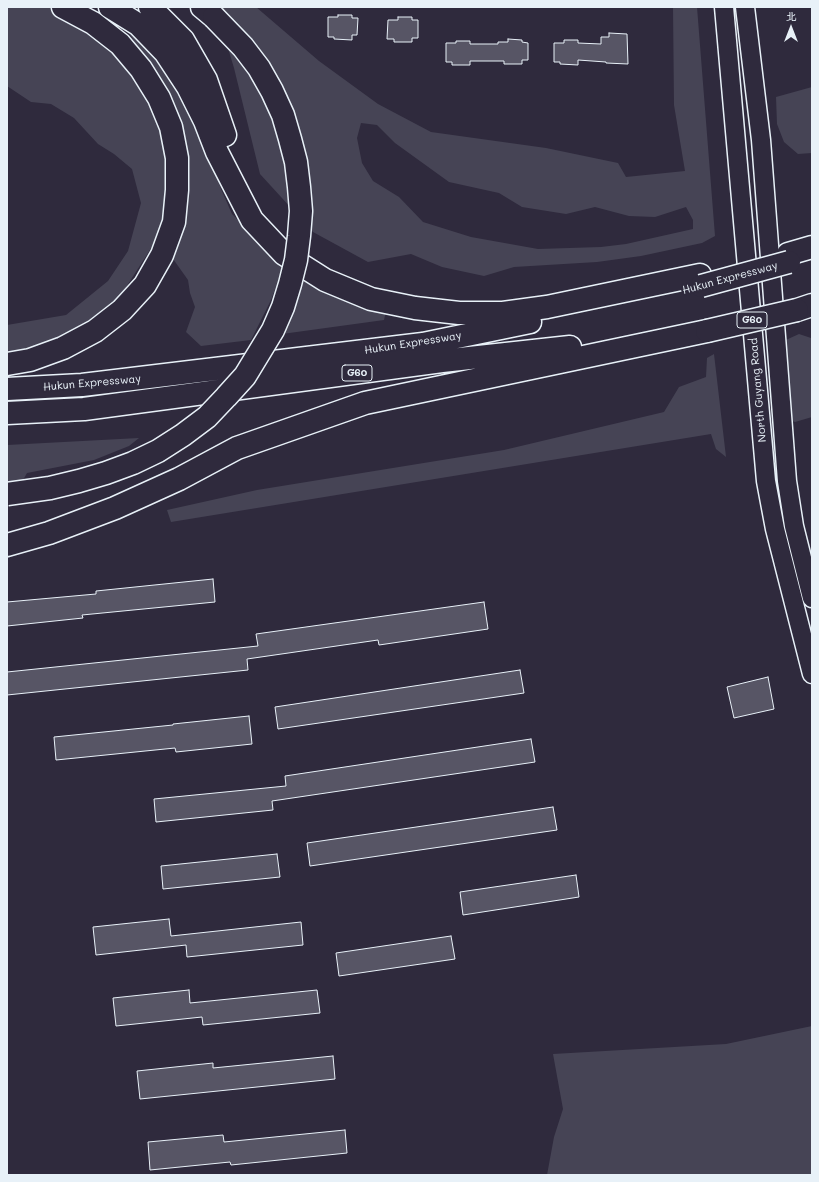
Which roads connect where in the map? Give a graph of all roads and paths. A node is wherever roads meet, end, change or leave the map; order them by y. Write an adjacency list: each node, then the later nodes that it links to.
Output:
1 (63, 7): 14 (highway)
2 (110, 7): 7 (highway)
3 (150, 7): 7 (highway)
4 (724, 7): 20 (main road, North Guyang Road)
5 (745, 7): 19 (main road, North Guyang Road)
6 (208, 12): 17 (highway, bridge)
7 (234, 183): 11 (highway)
8 (812, 247): 10 (highway)
9 (812, 255): 10 (highway, Hukun Expressway / G60)
10 (788, 258): 11 (highway, Hukun Expressway / G60, bridge)
11 (701, 281): 15 (highway, Hukun Expressway / G60)
12 (805, 307): 13 (highway, Hukun Expressway / G60, bridge)
13 (707, 331): 16 (highway, Hukun Expressway / G60); 18 (highway)
14 (7, 364)
15 (7, 389)
16 (7, 413)
17 (7, 494)
18 (7, 545)
19 (812, 598)
20 (812, 674)

